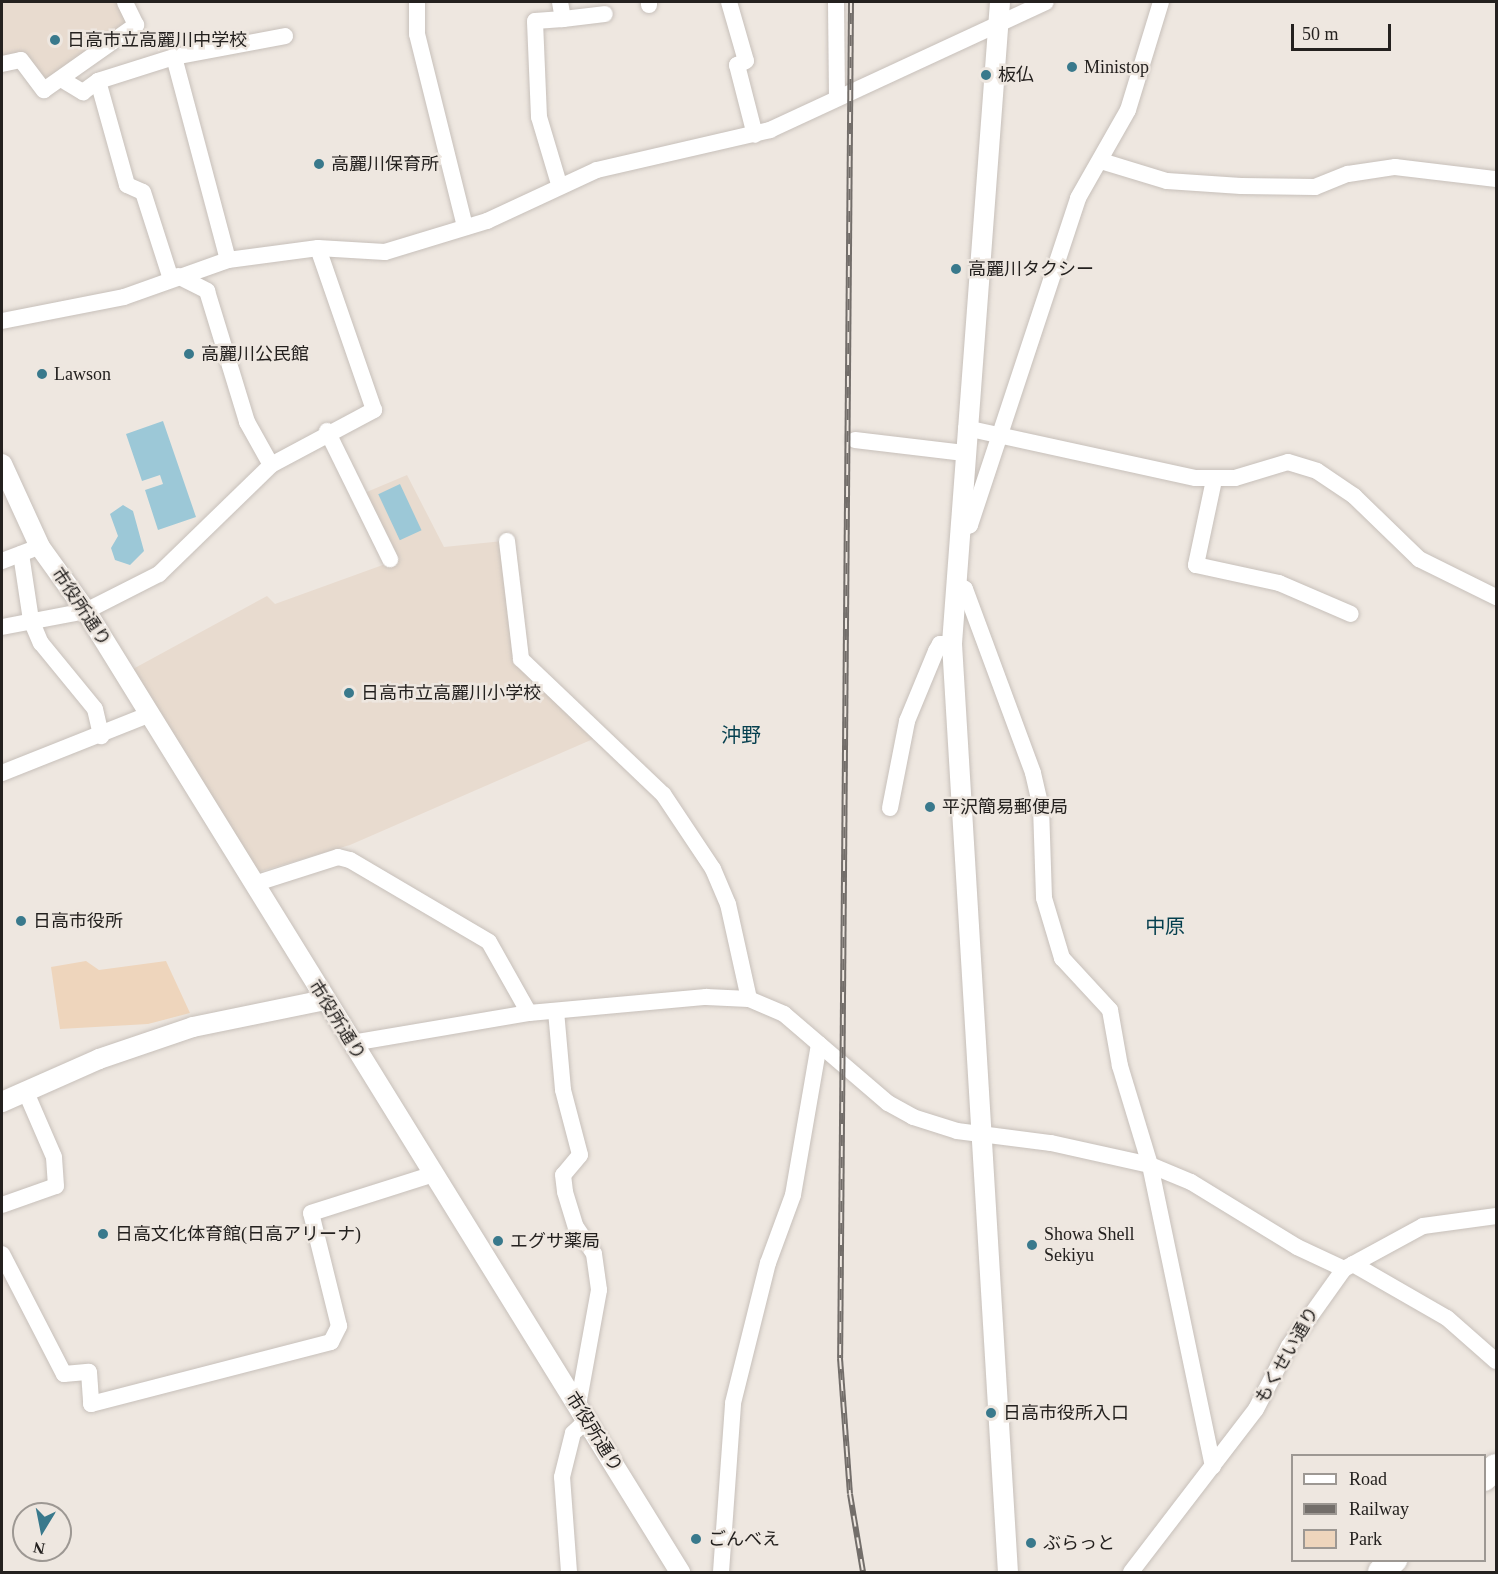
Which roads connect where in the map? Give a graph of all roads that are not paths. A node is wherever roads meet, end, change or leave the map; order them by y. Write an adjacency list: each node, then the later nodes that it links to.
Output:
1 (125, 2): 15 (street)
2 (417, 2): 22 (street)
3 (561, 2): 10 (street)
4 (729, 2): 18 (street)
5 (836, 2): 17 (street)
6 (1000, 2): 11 (street)
7 (1046, 2): 11 (street)
8 (1161, 2): 19 (street)
9 (605, 14): 10 (street)
10 (563, 19): 21 (street)
11 (999, 24): 17 (street); 27 (street)
12 (285, 36): 13 (street)
13 (174, 57): 16 (street); 24 (street)
14 (2, 64): 15 (street)
15 (61, 79): 16 (street)
16 (98, 81): 25 (street)
17 (837, 97): 18 (street)
18 (755, 135): 21 (street)
19 (1101, 161): 20 (street); 29 (street)
20 (1497, 179)
21 (559, 184): 22 (street)
22 (465, 227): 23 (street)
23 (318, 248): 24 (street); 28 (street)
24 (228, 260): 25 (street)
25 (175, 278): 26 (street); 33 (street)
26 (2, 321)
27 (966, 428): 29 (street); 31 (street)
28 (327, 431): 33 (street); 39 (street)
29 (998, 436): 34 (street); 35 (street)
30 (855, 440): 31 (street)
31 (964, 453): 35 (street)
32 (2, 464): 37 (street, 市役所通り)
33 (271, 465): 43 (street)
34 (1214, 480): 42 (street); 44 (street)
35 (959, 530): 41 (street)
36 (507, 541): 53 (street)
37 (40, 547): 38 (street); 43 (street, 市役所通り)
38 (21, 554): 40 (street); 45 (street)
39 (390, 559)
40 (2, 561)
41 (956, 584): 47 (street); 62 (street)
42 (1497, 597)
43 (86, 611): 45 (street); 48 (street, 市役所通り)
44 (1351, 614)
45 (31, 620): 46 (street); 49 (street)
46 (2, 627)
47 (952, 644): 51 (street); 61 (street)
48 (150, 714): 49 (street); 52 (street, 市役所通り)
49 (101, 736): 50 (street)
50 (2, 774)
51 (890, 808)
52 (254, 884): 54 (street, 市役所通り); 56 (street)
53 (749, 999): 55 (street); 58 (street)
54 (325, 1000): 57 (street, 市役所通り); 59 (street)
55 (556, 1011): 56 (street); 69 (street)
56 (529, 1013): 57 (street)
57 (352, 1043): 63 (street, 市役所通り)
58 (819, 1044): 61 (street); 73 (street)
59 (25, 1090): 60 (street); 64 (street)
60 (2, 1102)
61 (983, 1131): 62 (street); 74 (street)
62 (1150, 1165): 67 (street); 70 (street)
63 (431, 1175): 66 (street); 69 (street, 市役所通り)
64 (2, 1206)
65 (1497, 1216): 67 (street, もくせい通り)
66 (2, 1254)
67 (1348, 1266): 68 (street); 70 (street, もくせい通り)
68 (1497, 1361)
69 (582, 1413): 71 (street); 72 (street, 市役所通り)
70 (1213, 1466): 75 (street, もくせい通り)
71 (569, 1572)
72 (680, 1572)
73 (721, 1572)
74 (1008, 1572)
75 (1131, 1572)

